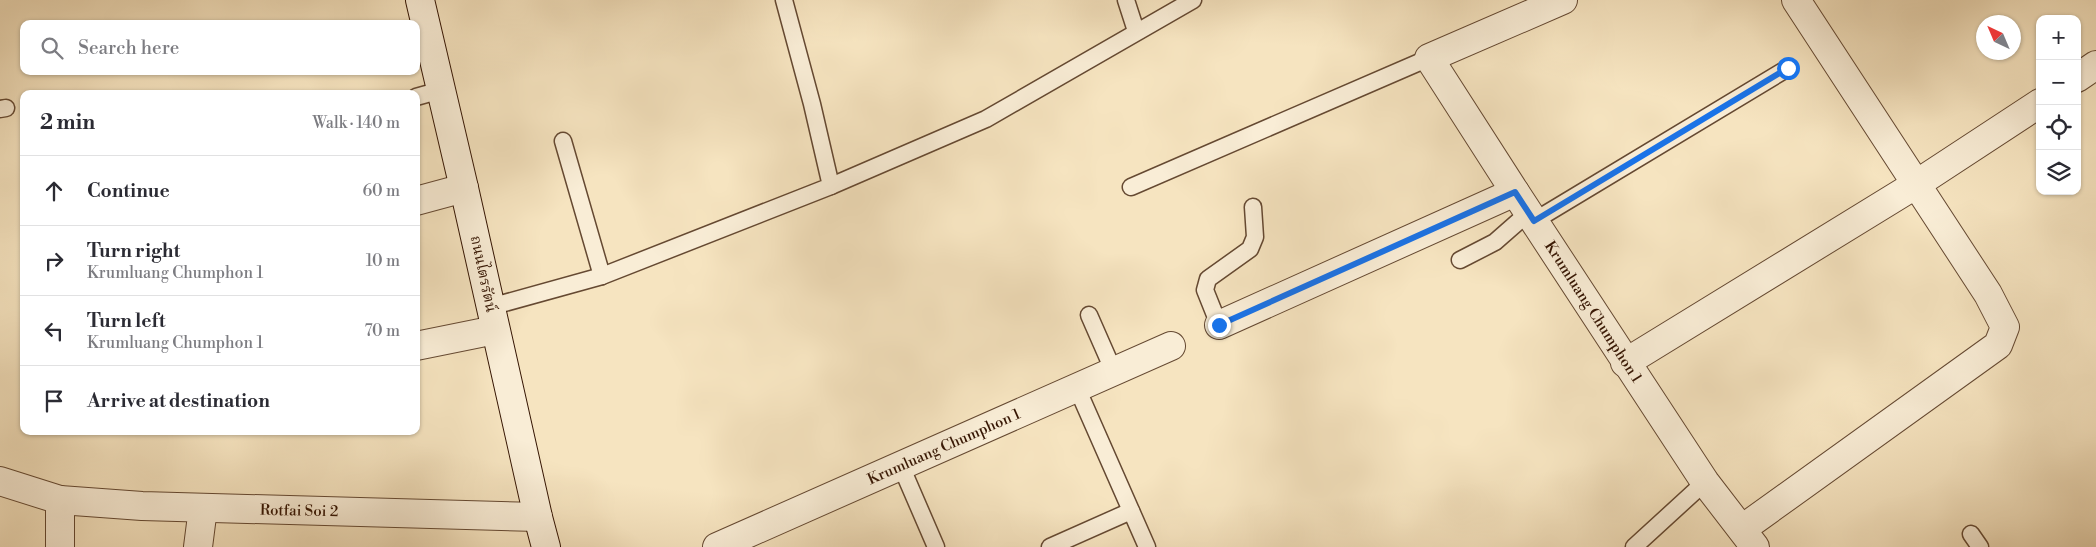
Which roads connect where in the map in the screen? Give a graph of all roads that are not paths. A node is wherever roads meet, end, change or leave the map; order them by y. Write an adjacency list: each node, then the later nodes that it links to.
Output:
1 (420, 0): 12 (street, ถนนไตรรัตน์)
2 (784, 0): 15 (lane)
3 (1126, 0): 7 (lane)
4 (1193, 0): 7 (lane)
5 (1563, 0): 8 (street)
6 (1796, 0): 16 (street)
7 (1136, 31): 15 (lane)
8 (1429, 58): 17 (lane); 21 (street, Krumluang Chumphon 1)
9 (2096, 65): 11 (street)
10 (1788, 68): 21 (lane)
11 (2081, 75)
12 (429, 93): 18 (street, ถนนไตรรัตน์)
13 (2036, 105): 16 (street)
14 (563, 141): 23 (lane)
15 (830, 186): 23 (lane)
16 (1915, 186): 29 (street); 39 (street)
17 (1131, 187)
18 (464, 188): 19 (street); 25 (street, ถนนไตรรัตน์)
19 (420, 199)
20 (1253, 207): 26 (lane)
21 (1525, 209): 22 (lane); 26 (street); 29 (street, Krumluang Chumphon 1)
22 (1460, 260)
23 (602, 276): 25 (lane)
24 (1089, 315): 30 (lane)
25 (493, 319): 27 (street); 38 (street, ถนนไตรรัตน์)
26 (1219, 325)
27 (420, 345)
28 (1171, 346): 30 (street, Krumluang Chumphon 1)
29 (1625, 362): 34 (street, Krumluang Chumphon 1)
30 (1114, 372): 31 (street, Krumluang Chumphon 1)
31 (1077, 388): 32 (street, Krumluang Chumphon 1); 37 (lane)
32 (901, 466): 43 (street, Krumluang Chumphon 1); 44 (lane)
33 (0, 481): 35 (street, Rotfai Soi 2)
34 (1705, 482): 39 (street, Krumluang Chumphon 1); 47 (lane)
35 (60, 500): 36 (street, Rotfai Soi 2); 40 (street)
36 (203, 508): 38 (street, Rotfai Soi 2); 41 (street)
37 (1131, 511): 45 (lane); 46 (lane)
38 (538, 517): 42 (street, ถนนไตรรัตน์)
39 (1749, 538)
40 (60, 547)
41 (198, 547)
42 (546, 547)
43 (717, 547)
44 (936, 547)
45 (1050, 547)
46 (1147, 547)
47 (1634, 547)

